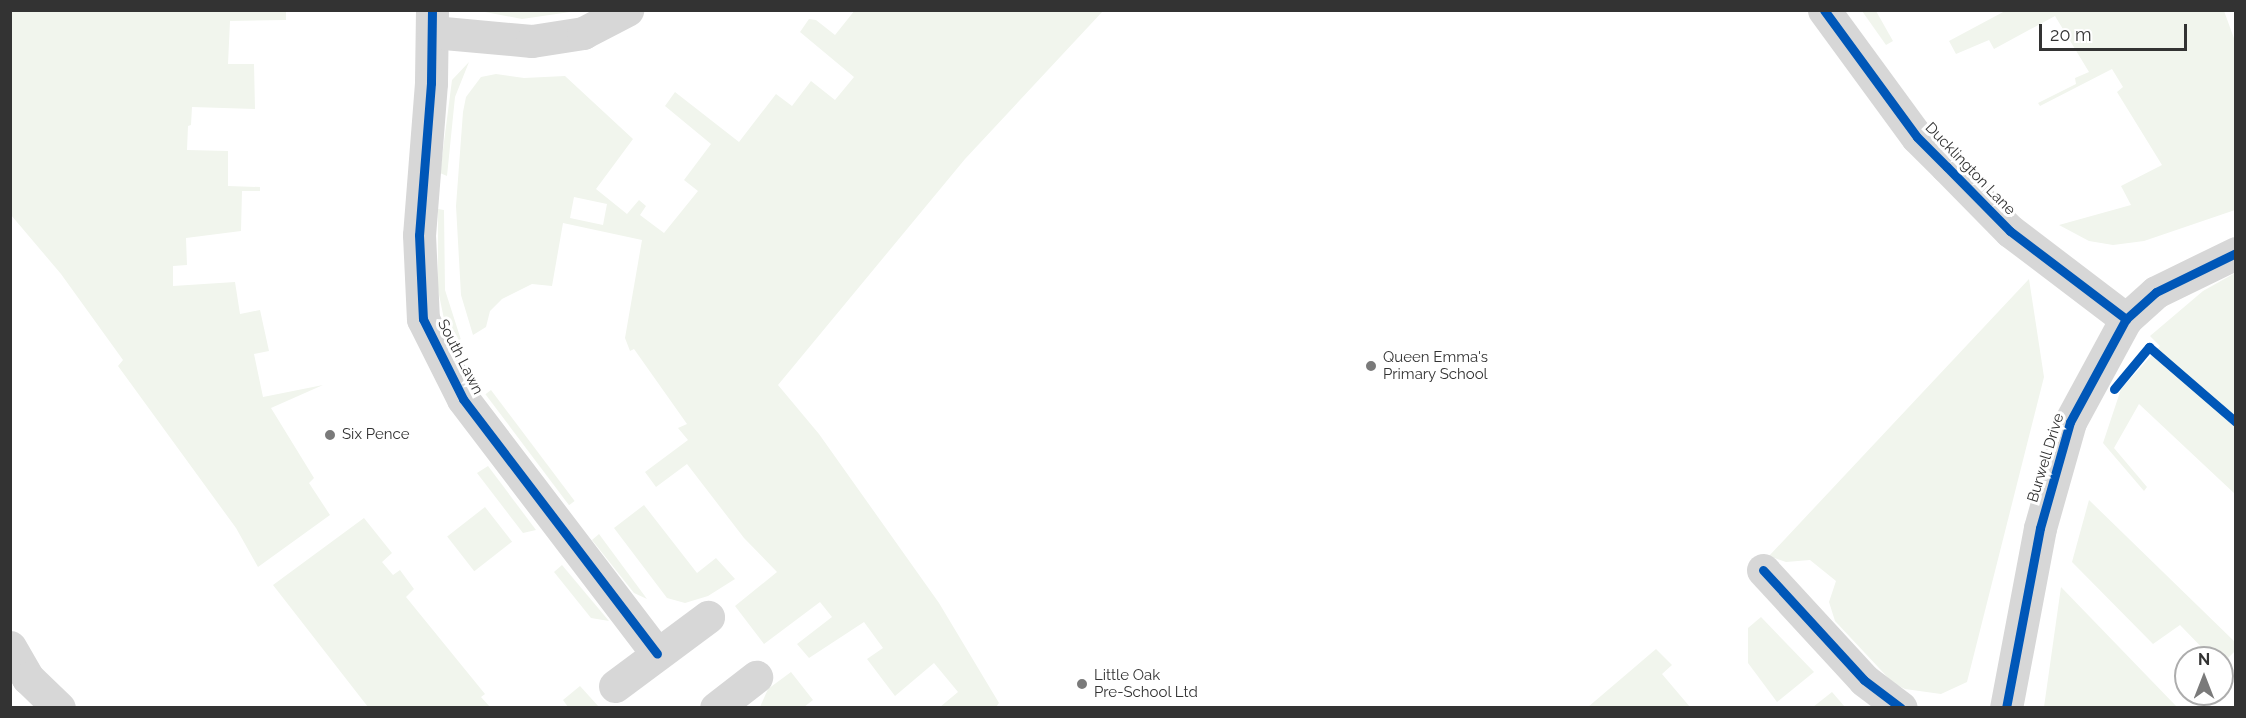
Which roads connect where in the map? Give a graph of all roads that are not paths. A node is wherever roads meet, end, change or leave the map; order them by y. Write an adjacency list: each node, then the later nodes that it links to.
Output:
1 (627, 10): 3 (street, South Lawn)
2 (1824, 10): 5 (street, Ducklington Lane)
3 (433, 21): 9 (street, South Lawn)
4 (2235, 253): 5 (street, Burwell Drive)
5 (2126, 319): 16 (street, Burwell Drive)
6 (1763, 570): 15 (street)
7 (708, 616): 9 (street)
8 (10, 647): 11 (street)
9 (657, 654): 12 (street)
10 (756, 677): 14 (street)
11 (19, 684): 13 (street)
12 (615, 686)
13 (59, 708)
14 (716, 708)
15 (1901, 708)
16 (2006, 708)

